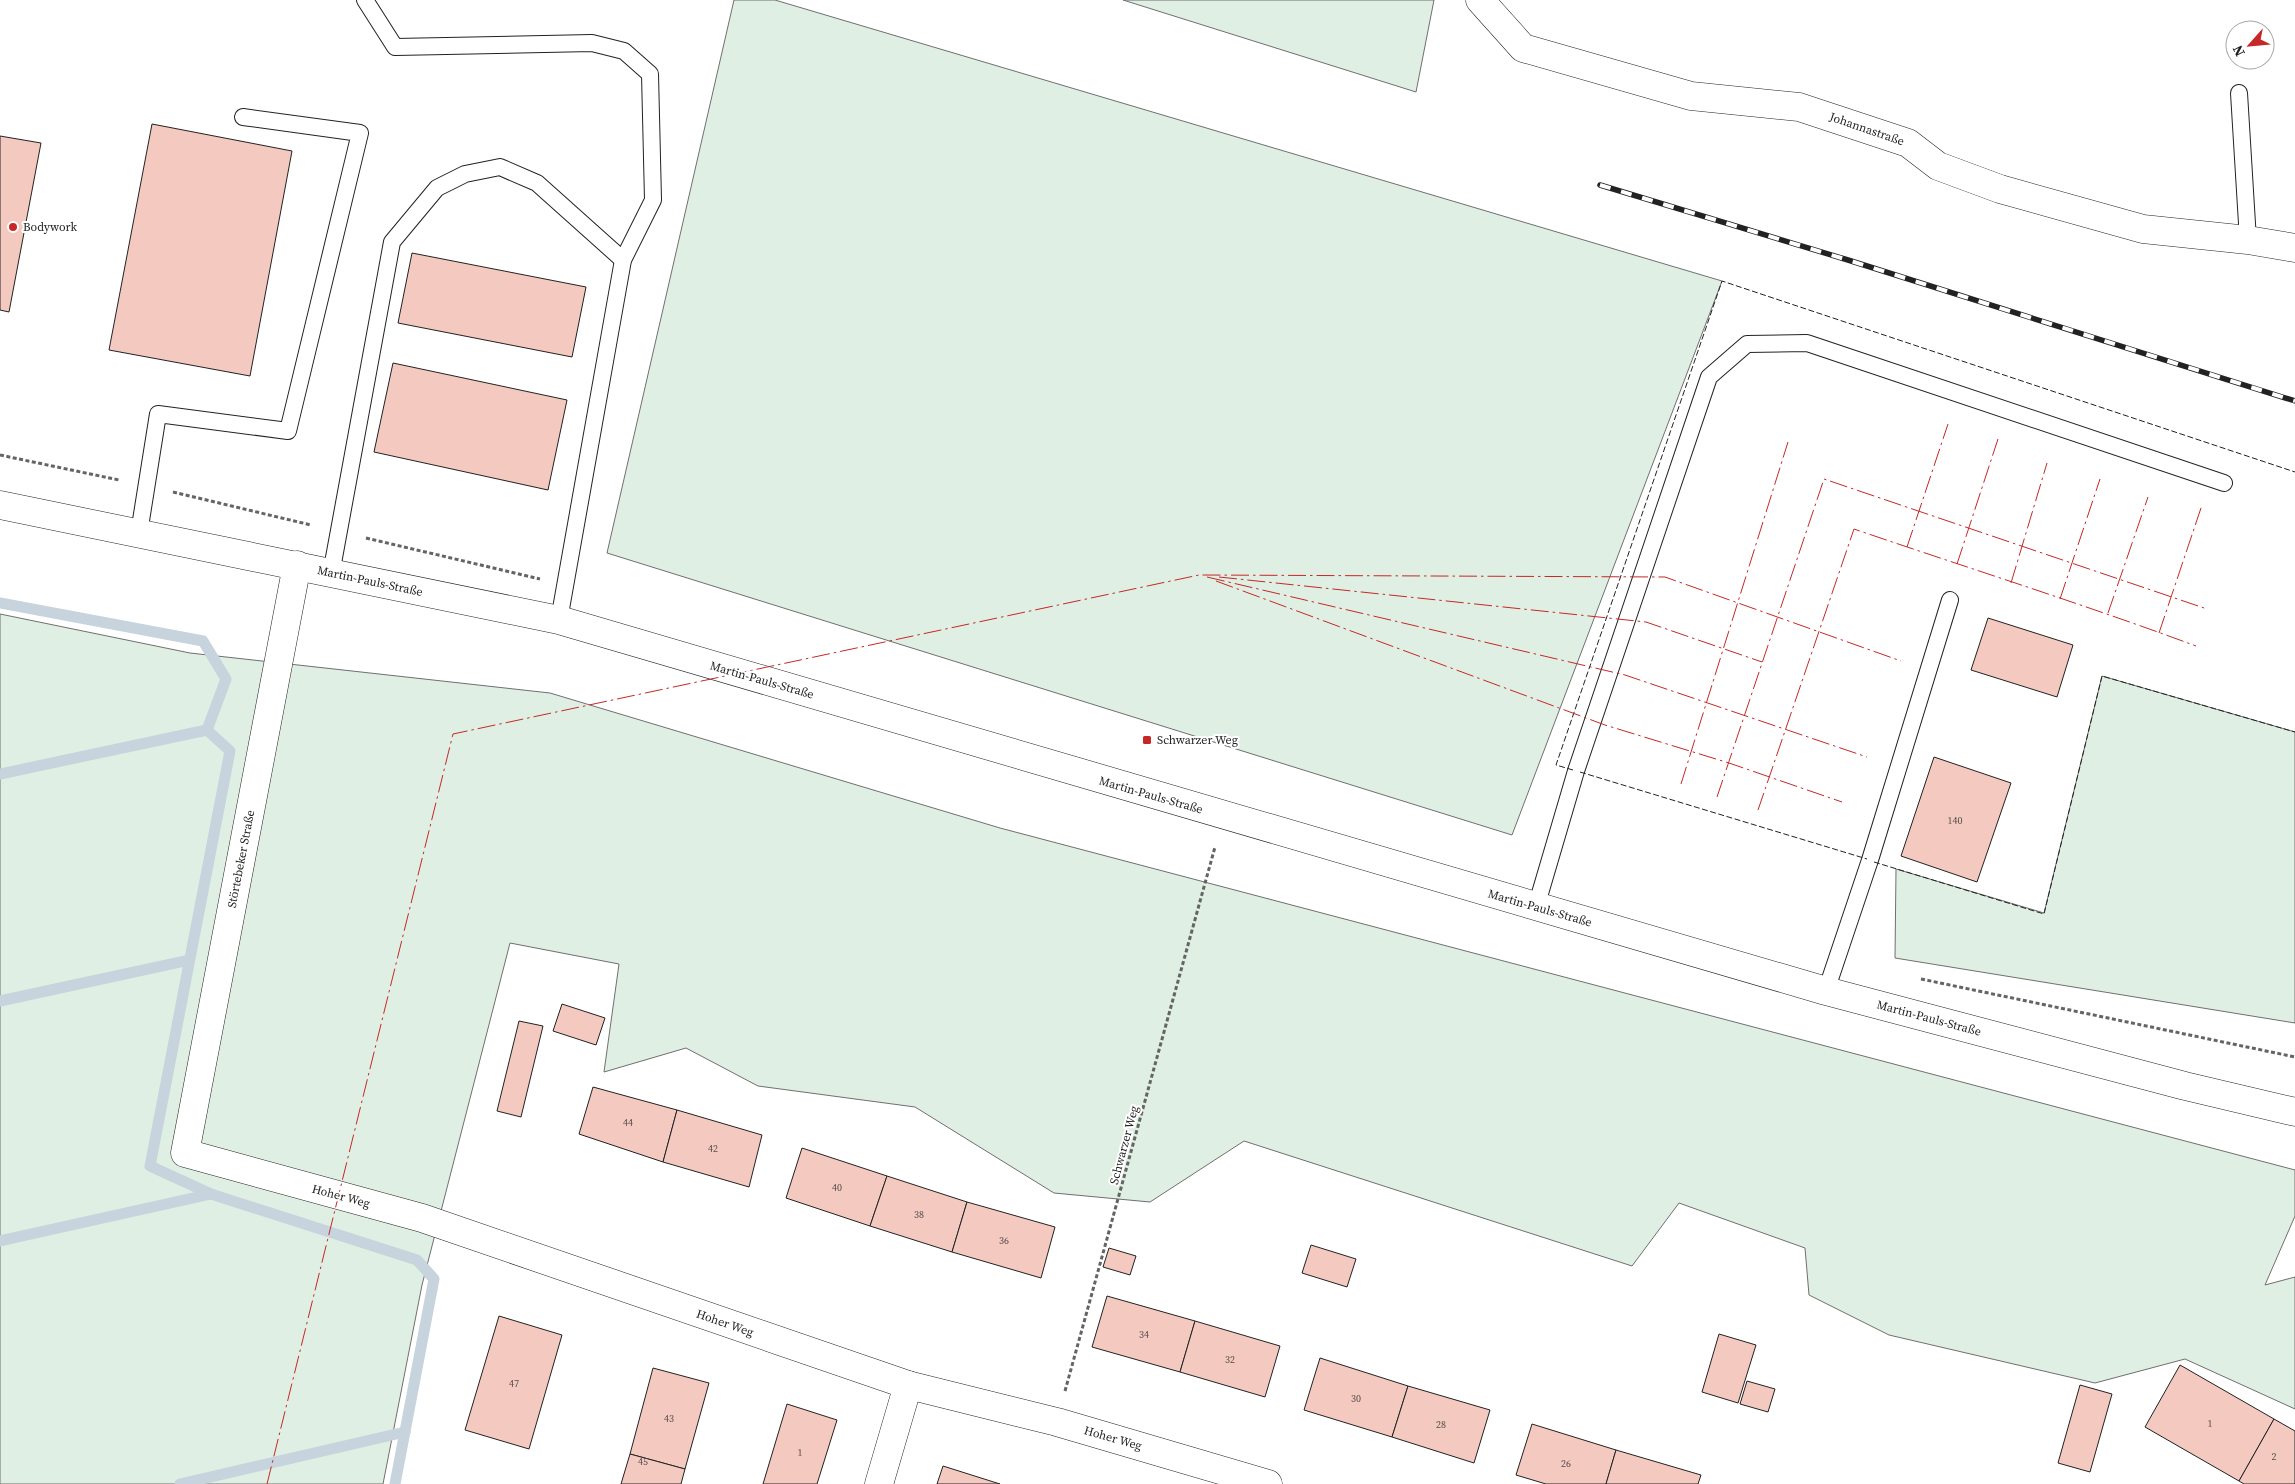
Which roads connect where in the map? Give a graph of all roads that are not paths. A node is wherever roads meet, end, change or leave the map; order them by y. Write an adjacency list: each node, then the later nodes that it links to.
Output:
1 (365, 0): 7 (lane)
2 (1480, 0): 5 (street, Johannastraße)
3 (2239, 93): 5 (lane)
4 (243, 117): 10 (lane)
5 (2248, 240): 6 (street, Johannastraße)
6 (2295, 248)
7 (623, 260): 12 (lane); 14 (lane)
8 (2224, 482): 15 (lane)
9 (0, 505): 10 (street, Martin-Pauls-Straße)
10 (139, 533): 11 (street, Martin-Pauls-Straße)
11 (297, 565): 12 (street, Martin-Pauls-Straße); 18 (street, Störtebeker Straße)
12 (331, 574): 14 (street, Martin-Pauls-Straße)
13 (1950, 600): 16 (lane)
14 (559, 620): 15 (street, Martin-Pauls-Straße)
15 (1536, 906): 16 (street, Martin-Pauls-Straße)
16 (1826, 991): 17 (street, Martin-Pauls-Straße)
17 (2295, 1112)
18 (185, 1153): 19 (street, Hoher Weg)
19 (908, 1386): 20 (street); 21 (street, Hoher Weg)
20 (879, 1484)
21 (1268, 1484)

